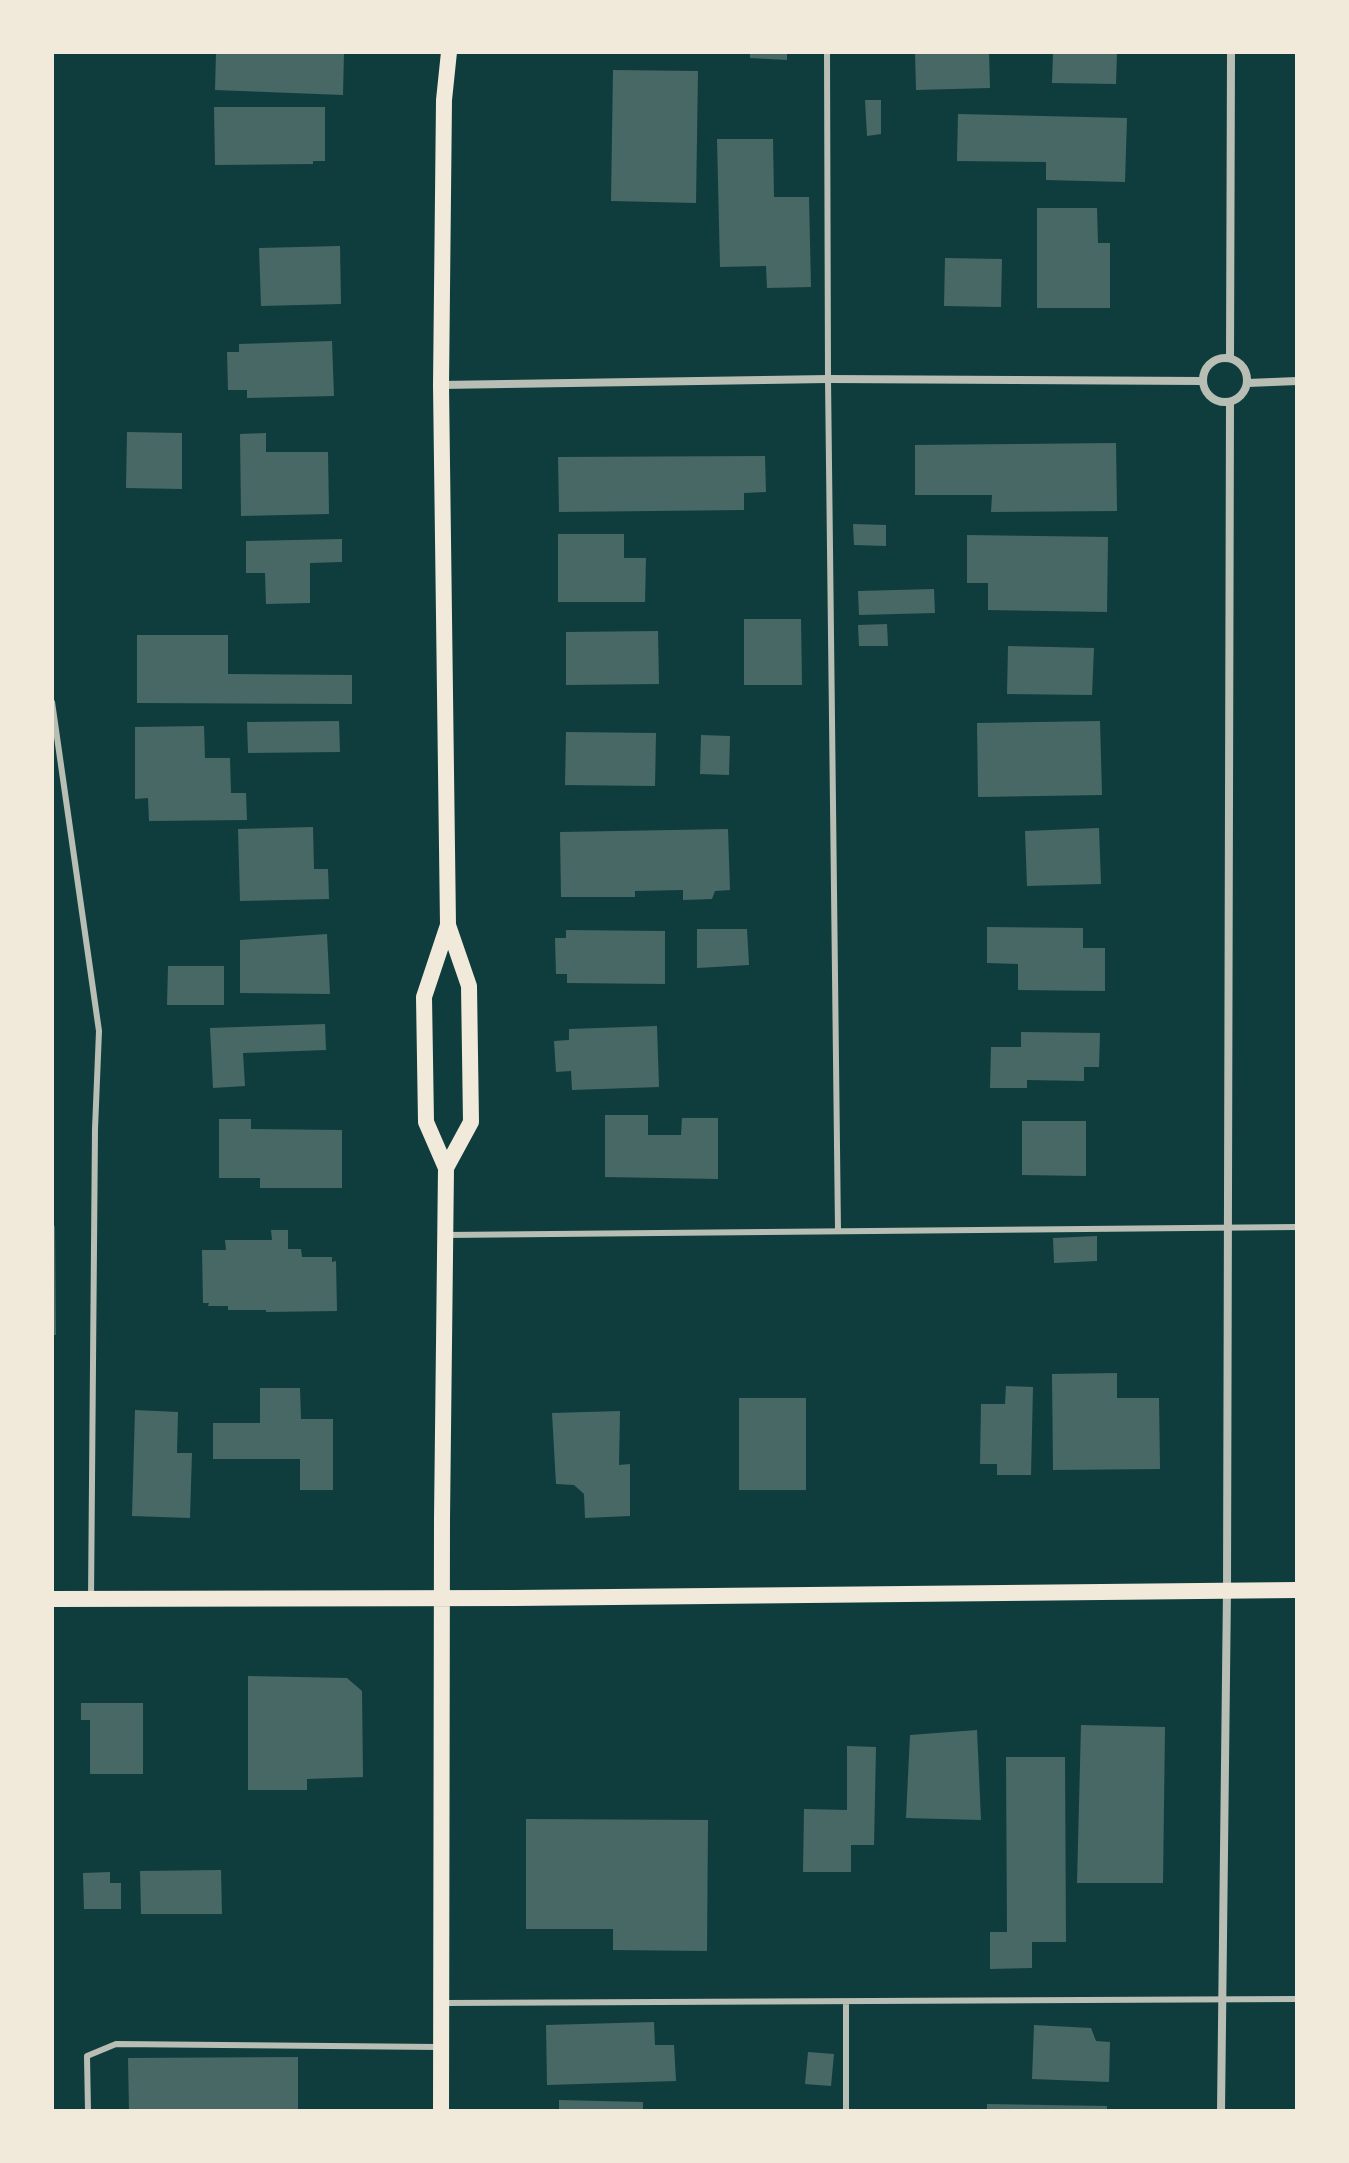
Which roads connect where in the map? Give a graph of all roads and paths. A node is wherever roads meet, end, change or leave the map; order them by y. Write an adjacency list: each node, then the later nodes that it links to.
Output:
1 (449, 52): 9 (main road)
2 (827, 52): 5 (lane)
3 (1231, 52): 4 (street)
4 (1230, 358): 6 (street); 8 (street)
5 (828, 379): 6 (street); 9 (street); 16 (lane)
6 (1203, 381): 10 (street)
7 (1297, 381): 8 (street)
8 (1248, 383): 10 (street)
9 (441, 385): 12 (main road)
10 (1230, 402): 14 (street)
11 (52, 702): 20 (lane)
12 (448, 925): 13 (main road); 13 (main road)
13 (446, 1168): 17 (main road)
14 (1228, 1226): 15 (lane); 16 (lane); 18 (street)
15 (1297, 1227)
16 (838, 1230): 17 (lane)
17 (446, 1235): 22 (main road)
18 (1227, 1590): 19 (main road); 22 (main road); 24 (street)
19 (1297, 1590)
20 (91, 1598): 21 (main road); 22 (main road)
21 (52, 1599)
22 (443, 1599): 26 (main road)
23 (1297, 1999): 24 (lane)
24 (1222, 2000): 25 (lane); 31 (street)
25 (846, 2002): 26 (lane); 30 (lane)
26 (442, 2003): 27 (main road)
27 (441, 2048): 28 (lane); 29 (main road)
28 (88, 2111)
29 (441, 2111)
30 (846, 2111)
31 (1221, 2111)

